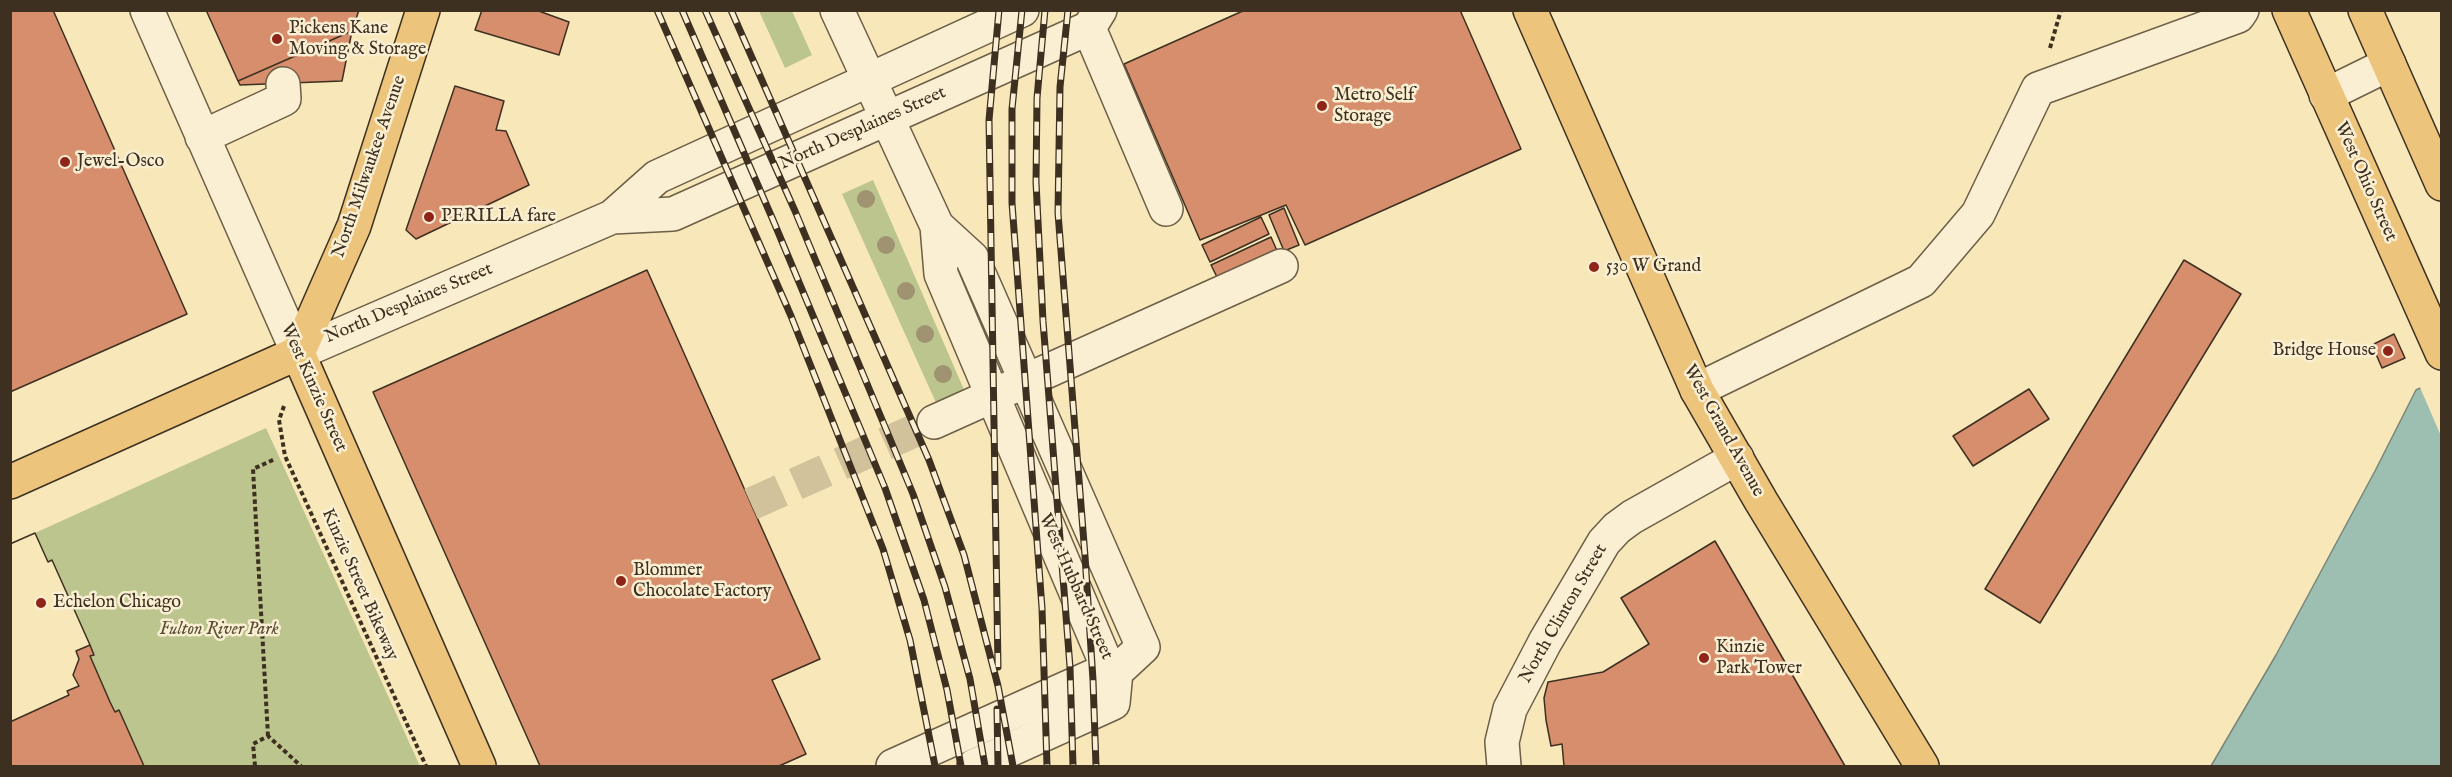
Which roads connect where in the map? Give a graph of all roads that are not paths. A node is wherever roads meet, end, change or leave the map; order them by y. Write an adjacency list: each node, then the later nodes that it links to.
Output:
1 (147, 10): 15 (street, West Kinzie Street)
2 (423, 10): 21 (main road, North Milwaukee Avenue)
3 (837, 10): 11 (street, West Hubbard Street)
4 (1022, 10): 11 (street, North Desplaines Street)
5 (1530, 10): 24 (main road, West Grand Avenue)
6 (2242, 10): 24 (street)
7 (2289, 10): 13 (main road, West Ohio Street)
8 (2365, 10): 10 (main road)
9 (1094, 19): 14 (street, North Desplaines Street); 17 (street)
10 (2389, 64): 13 (street); 16 (main road)
11 (869, 80): 14 (street, West Hubbard Street); 18 (street, North Desplaines Street)
12 (283, 84): 15 (street)
13 (2326, 95): 22 (main road, West Ohio Street)
14 (886, 118): 18 (street, North Desplaines Street); 19 (street, West Hubbard Street)
15 (202, 136): 21 (street, West Kinzie Street)
16 (2441, 182)
17 (1166, 208)
18 (612, 217): 21 (street, North Desplaines Street)
19 (937, 226): 23 (street, West Hubbard Street); 25 (street, West Hubbard Street)
20 (1281, 266): 23 (street)
21 (298, 353): 28 (main road, North Desplaines Street); 30 (main road, West Kinzie Street)
22 (2442, 353)
23 (1027, 380): 25 (street); 29 (street, West Hubbard Street)
24 (1697, 390): 27 (main road, West Grand Avenue)
25 (992, 396): 26 (street); 29 (street, West Hubbard Street)
26 (934, 422)
27 (1737, 458): 33 (street, North Clinton Street); 34 (main road, West Grand Avenue)
28 (10, 482)
29 (1116, 672): 31 (street); 32 (street)
30 (479, 766)
31 (893, 766)
32 (974, 766)
33 (1504, 766)
34 (1922, 766)

